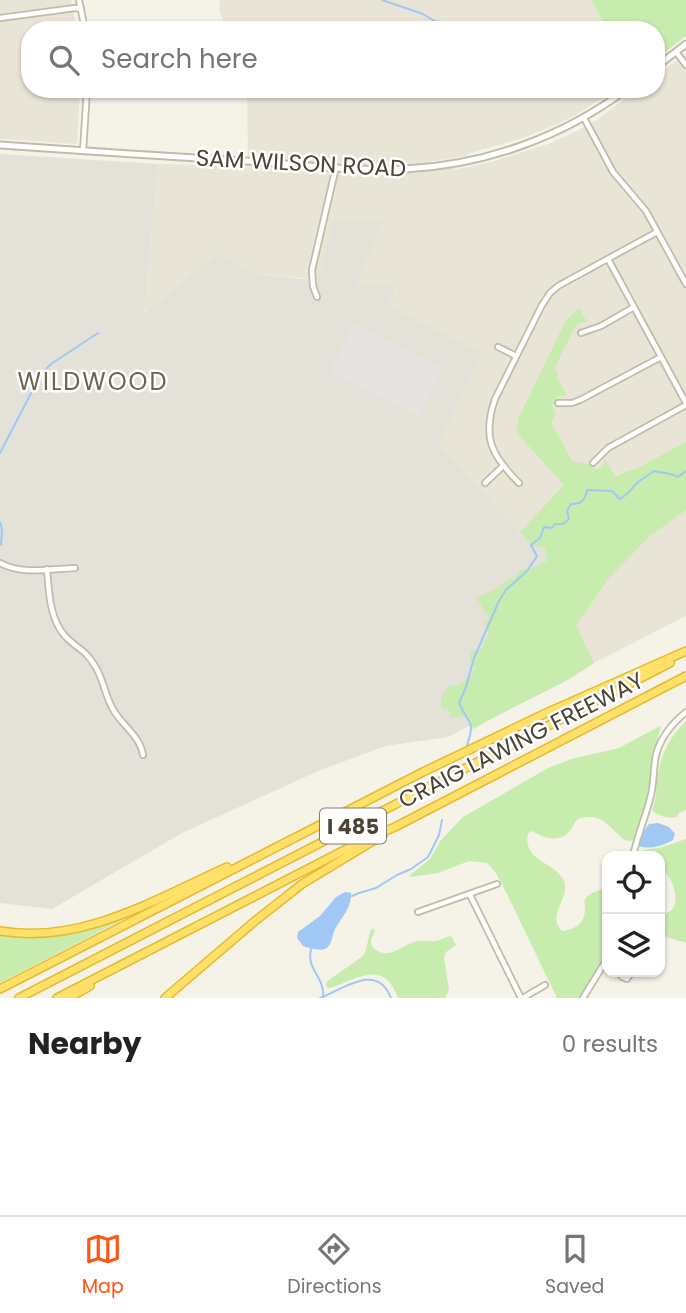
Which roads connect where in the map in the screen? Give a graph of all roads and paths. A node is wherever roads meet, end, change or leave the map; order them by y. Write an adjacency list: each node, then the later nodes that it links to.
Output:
1 (79, 0): 2 (street)
2 (81, 9): 3 (street); 4 (street)
3 (0, 18)
4 (83, 21)
5 (686, 44): 6 (street)
6 (676, 52): 7 (street); 8 (street)
7 (665, 60)
8 (686, 65)
9 (86, 98): 13 (street)
10 (614, 98): 11 (street, SAM WILSON ROAD)
11 (584, 118): 14 (street, SAM WILSON ROAD); 15 (street)
12 (0, 145): 13 (street, SAM WILSON ROAD)
13 (83, 151): 14 (street, SAM WILSON ROAD)
14 (336, 167): 18 (street)
15 (657, 232): 16 (street); 17 (street)
16 (608, 259): 19 (street); 22 (street)
17 (686, 284)
18 (317, 297)
19 (634, 307): 20 (street); 23 (street)
20 (582, 332)
21 (498, 346): 22 (street)
22 (516, 356): 27 (street)
23 (661, 357): 24 (street); 25 (street)
24 (558, 403)
25 (686, 404): 26 (street)
26 (593, 463)
27 (503, 466): 28 (street); 29 (street)
28 (485, 483)
29 (519, 483)
30 (0, 563): 32 (street)
31 (75, 568): 32 (street)
32 (47, 569): 36 (street)
33 (686, 653): 39 (highway); 48 (highway, CRAIG LAWING FREEWAY / I 485)
34 (686, 676): 37 (highway, CRAIG LAWING FREEWAY / I 485)
35 (686, 712): 38 (street)
36 (143, 755)
37 (395, 827): 44 (highway, CRAIG LAWING FREEWAY / I 485); 51 (highway)
38 (634, 851)
39 (261, 855): 43 (highway); 47 (highway)
40 (497, 884): 41 (street)
41 (470, 894): 42 (street); 52 (street)
42 (418, 912)
43 (0, 931)
44 (159, 946): 49 (highway, CRAIG LAWING FREEWAY / I 485); 50 (highway)
45 (602, 967): 53 (street)
46 (545, 985): 52 (street)
47 (0, 989)
48 (19, 998)
49 (57, 998)
50 (69, 998)
51 (165, 998)
52 (522, 998)
53 (583, 998)

